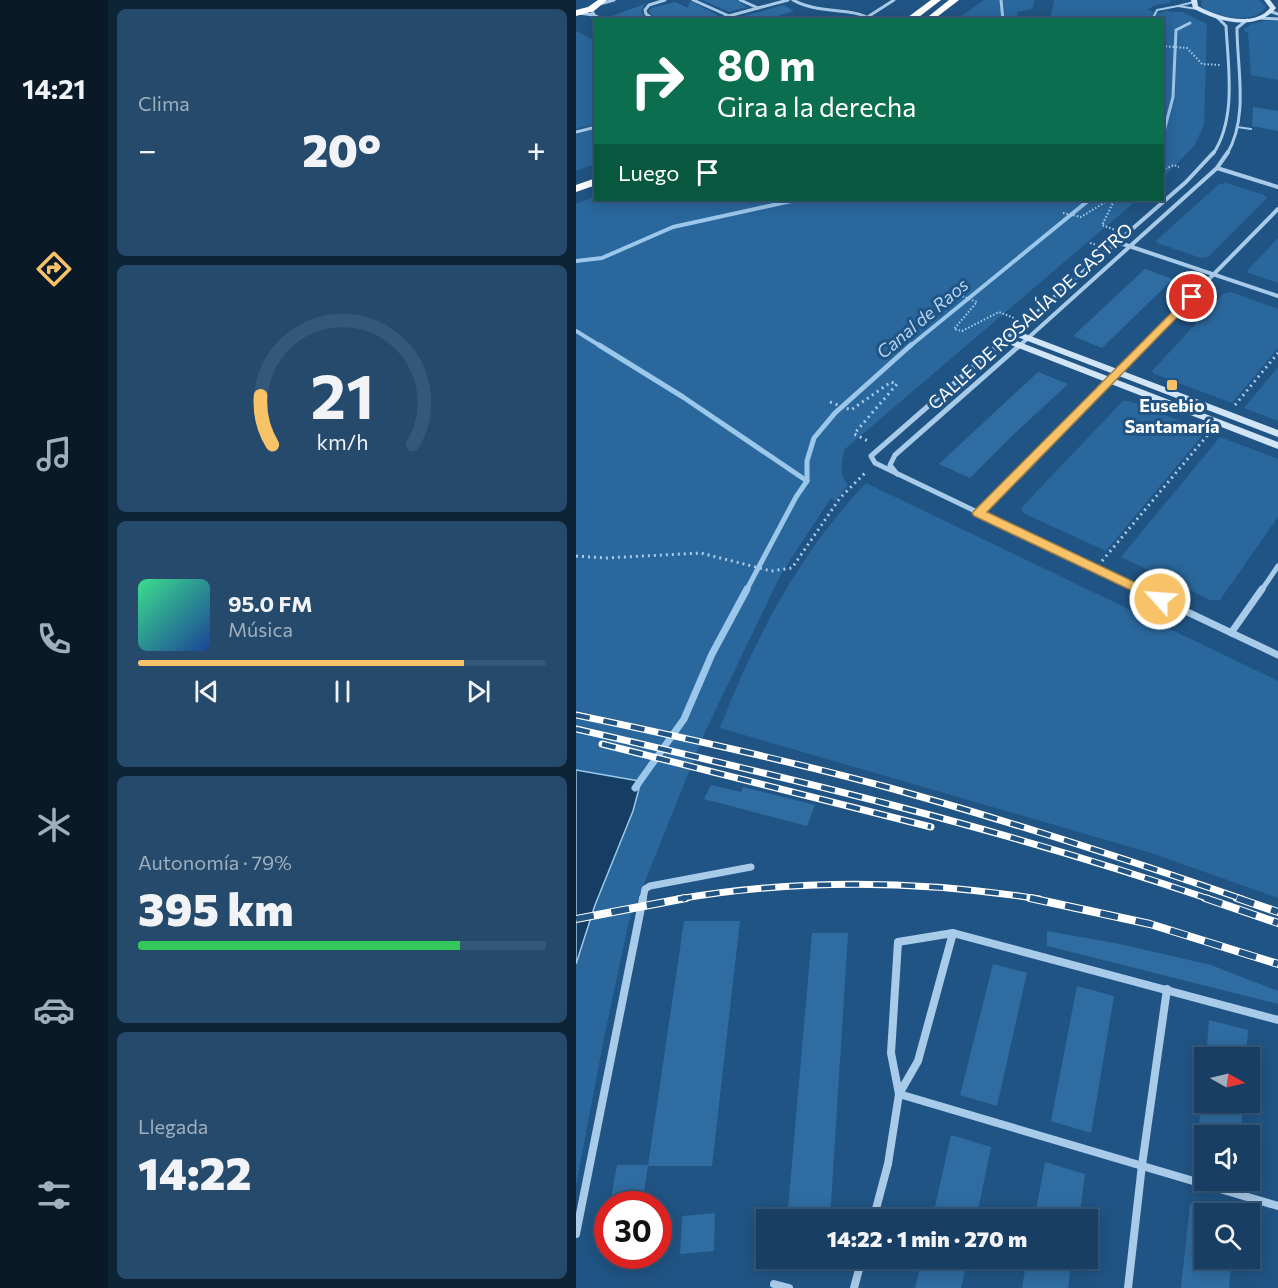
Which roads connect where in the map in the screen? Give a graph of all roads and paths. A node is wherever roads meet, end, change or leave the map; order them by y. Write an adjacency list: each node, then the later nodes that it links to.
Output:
1 (614, 0): 11 (street)
2 (665, 0): 18 (street)
3 (693, 0): 16 (street)
4 (740, 0): 14 (street)
5 (788, 0): 14 (street)
6 (793, 0): 21 (street)
7 (894, 0): 21 (street)
8 (955, 0): 23 (highway)
9 (936, 1): 22 (highway)
10 (1195, 4): 12 (lane); 12 (lane); 17 (main road)
11 (597, 5): 15 (highway)
12 (1178, 6): 24 (lane)
13 (1273, 7): 25 (main road)
14 (758, 8): 16 (street)
15 (577, 13)
16 (728, 15): 19 (street); 20 (street)
17 (1217, 17): 26 (main road); 29 (street, CALLE DE ROSALÍA DE CASTRO)
18 (651, 18)
19 (720, 18)
20 (734, 18)
21 (871, 18)
22 (911, 18)
23 (930, 18)
24 (1153, 18)
25 (1259, 18): 26 (main road); 27 (street)
26 (1247, 19): 30 (street, CALLE DE ROSALÍA DE CASTRO)
27 (1278, 19)
28 (1164, 46): 29 (path)
29 (1227, 65): 45 (street, CALLE DE ROSALÍA DE CASTRO)
30 (1238, 127): 32 (lane); 35 (street, CALLE DE ROSALÍA DE CASTRO)
31 (594, 128): 33 (street)
32 (1251, 129)
33 (576, 132)
34 (1179, 166): 36 (path)
35 (1217, 168): 40 (street); 46 (street, CALLE DE ROSALÍA DE CASTRO)
36 (1164, 169)
37 (594, 171): 38 (highway)
38 (576, 177)
39 (594, 182): 41 (highway)
40 (1278, 187)
41 (576, 189)
42 (1278, 209): 47 (street)
43 (1063, 213): 44 (path)
44 (1108, 227)
45 (1118, 242): 46 (street); 51 (street, CALLE DE ROSALÍA DE CASTRO)
46 (1130, 246): 47 (street); 52 (street, CALLE DE ROSALÍA DE CASTRO)
47 (1214, 274): 49 (street); 56 (street)
48 (959, 295): 50 (path)
49 (1278, 296)
50 (1005, 315)
51 (1015, 333): 52 (main road); 53 (street, CALLE DE ROSALÍA DE CASTRO)
52 (1028, 338): 54 (street, CALLE DE ROSALÍA DE CASTRO); 56 (main road)
53 (1006, 340): 54 (main road); 63 (street, CALLE DE ROSALÍA DE CASTRO)
54 (1020, 345): 56 (main road); 64 (street, CALLE DE ROSALÍA DE CASTRO)
55 (1278, 353): 58 (path)
56 (1114, 376): 58 (main road); 59 (main road); 65 (street)
57 (830, 402): 61 (path)
58 (1227, 414): 60 (main road)
59 (1218, 422): 62 (main road); 68 (path)
60 (1278, 434)
61 (859, 436)
62 (1278, 446)
63 (875, 463): 64 (street); 66 (path)
64 (898, 476): 65 (street)
65 (978, 513): 68 (street)
66 (576, 556)
67 (1278, 566): 69 (street)
68 (1096, 568): 69 (street)
69 (1232, 633): 70 (street)
70 (1278, 655)
71 (751, 867): 79 (street)
72 (953, 933): 73 (street); 75 (street); 75 (street)
73 (1167, 989): 74 (street); 76 (street)
74 (1278, 1020)
75 (899, 1094): 76 (street); 78 (street)
76 (1142, 1165): 77 (street); 84 (street)
77 (1278, 1206)
78 (876, 1209)
79 (576, 1234)
80 (859, 1269): 83 (street)
81 (774, 1284): 82 (street)
82 (789, 1288)
83 (854, 1288)
84 (1128, 1288)

